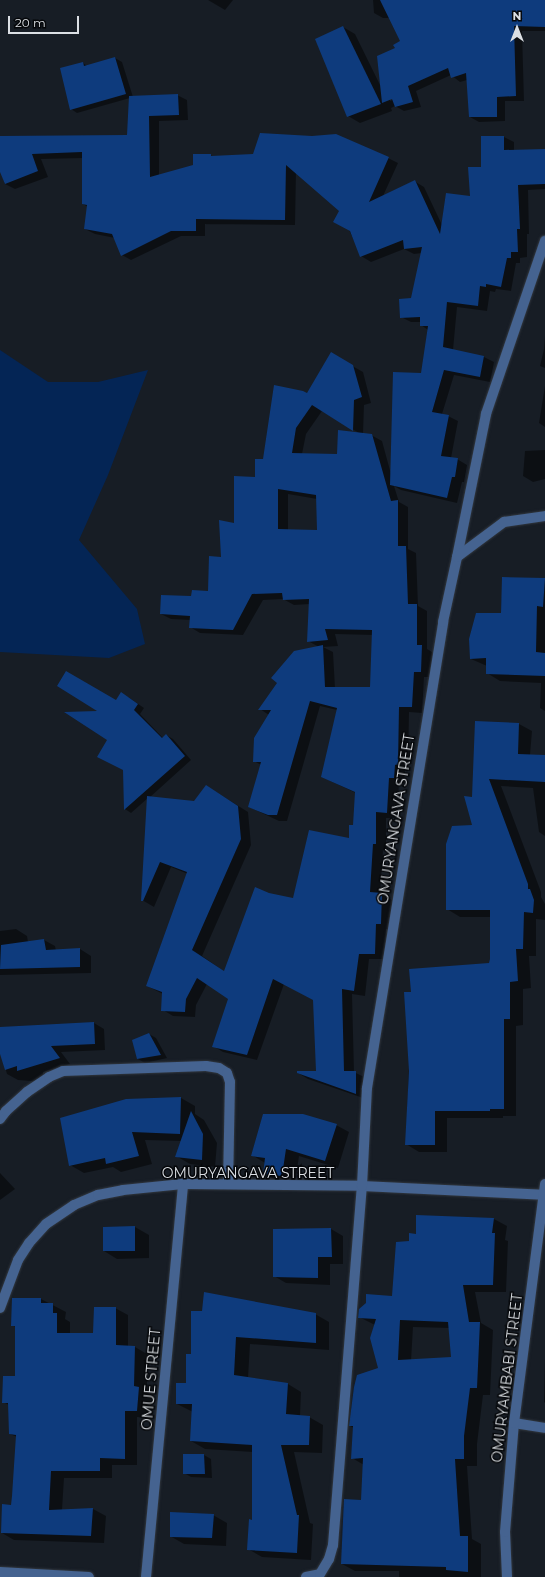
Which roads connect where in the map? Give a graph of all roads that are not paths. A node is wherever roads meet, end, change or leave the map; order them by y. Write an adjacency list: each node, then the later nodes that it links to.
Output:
1 (545, 241): 3 (street, OMURYANGAVA STREET)
2 (545, 516): 3 (street)
3 (457, 557): 8 (street, OMURYANGAVA STREET)
4 (0, 1119): 6 (street)
5 (183, 1184): 6 (street, OMURYANGAVA STREET); 10 (street, OMURYANGAVA STREET); 15 (street, OMUE STREET)
6 (228, 1184): 8 (street, OMURYANGAVA STREET)
7 (545, 1184): 9 (street, OMURYAMBABI STREET)
8 (362, 1186): 9 (street, OMURYANGAVA STREET); 16 (street, OMURYANGAVA STREET)
9 (543, 1194): 11 (street, OMURYAMBABI STREET)
10 (0, 1308)
11 (514, 1423): 12 (street); 17 (street, OMURYAMBABI STREET)
12 (545, 1428)
13 (0, 1572): 14 (street)
14 (89, 1577)
15 (146, 1577)
16 (306, 1577)
17 (507, 1577)

